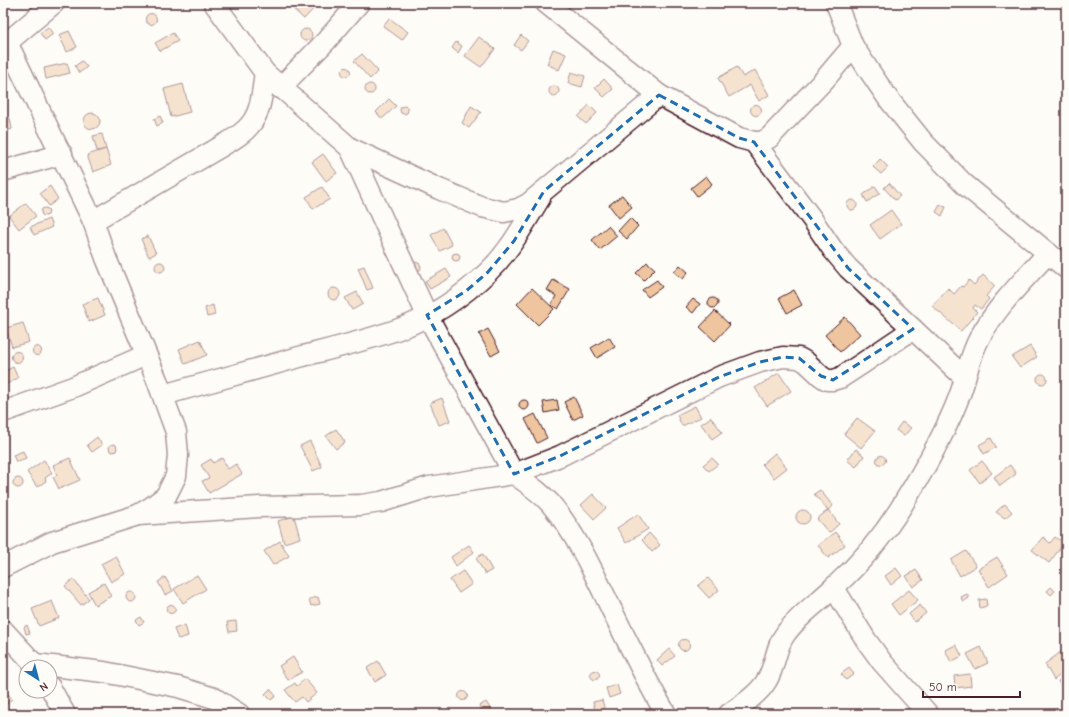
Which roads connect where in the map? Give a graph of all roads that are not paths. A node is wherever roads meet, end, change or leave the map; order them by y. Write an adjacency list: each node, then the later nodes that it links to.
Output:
1 (54, 3): 6 (street)
2 (214, 3): 8 (street)
3 (359, 3): 9 (street)
4 (546, 3): 10 (street)
5 (836, 3): 7 (street)
6 (5, 44): 13 (street)
7 (853, 46): 11 (street); 17 (street)
8 (265, 73): 9 (street); 16 (street)
9 (280, 88): 12 (street)
10 (659, 95): 11 (street); 15 (street)
11 (754, 142): 20 (street)
12 (350, 148): 15 (street); 19 (street)
13 (62, 154): 14 (street); 16 (street)
14 (3, 172)
15 (544, 191): 19 (street)
16 (93, 221): 21 (street)
17 (1048, 253): 18 (street); 22 (street)
18 (1066, 268)
19 (427, 315): 23 (street); 25 (street)
20 (913, 329): 22 (street); 25 (street)
21 (146, 354): 23 (street); 24 (street)
22 (965, 378): 28 (street)
23 (163, 395): 26 (street)
24 (3, 412)
25 (514, 474): 26 (street); 36 (street)
26 (138, 515): 27 (street)
27 (3, 567)
28 (834, 588): 32 (street); 39 (street)
29 (3, 630): 30 (street)
30 (30, 659)
31 (58, 668): 35 (street)
32 (767, 680): 37 (street); 38 (street)
33 (57, 699): 34 (street)
34 (65, 714)
35 (239, 714)
36 (666, 714)
37 (729, 714)
38 (753, 714)
39 (928, 714)

